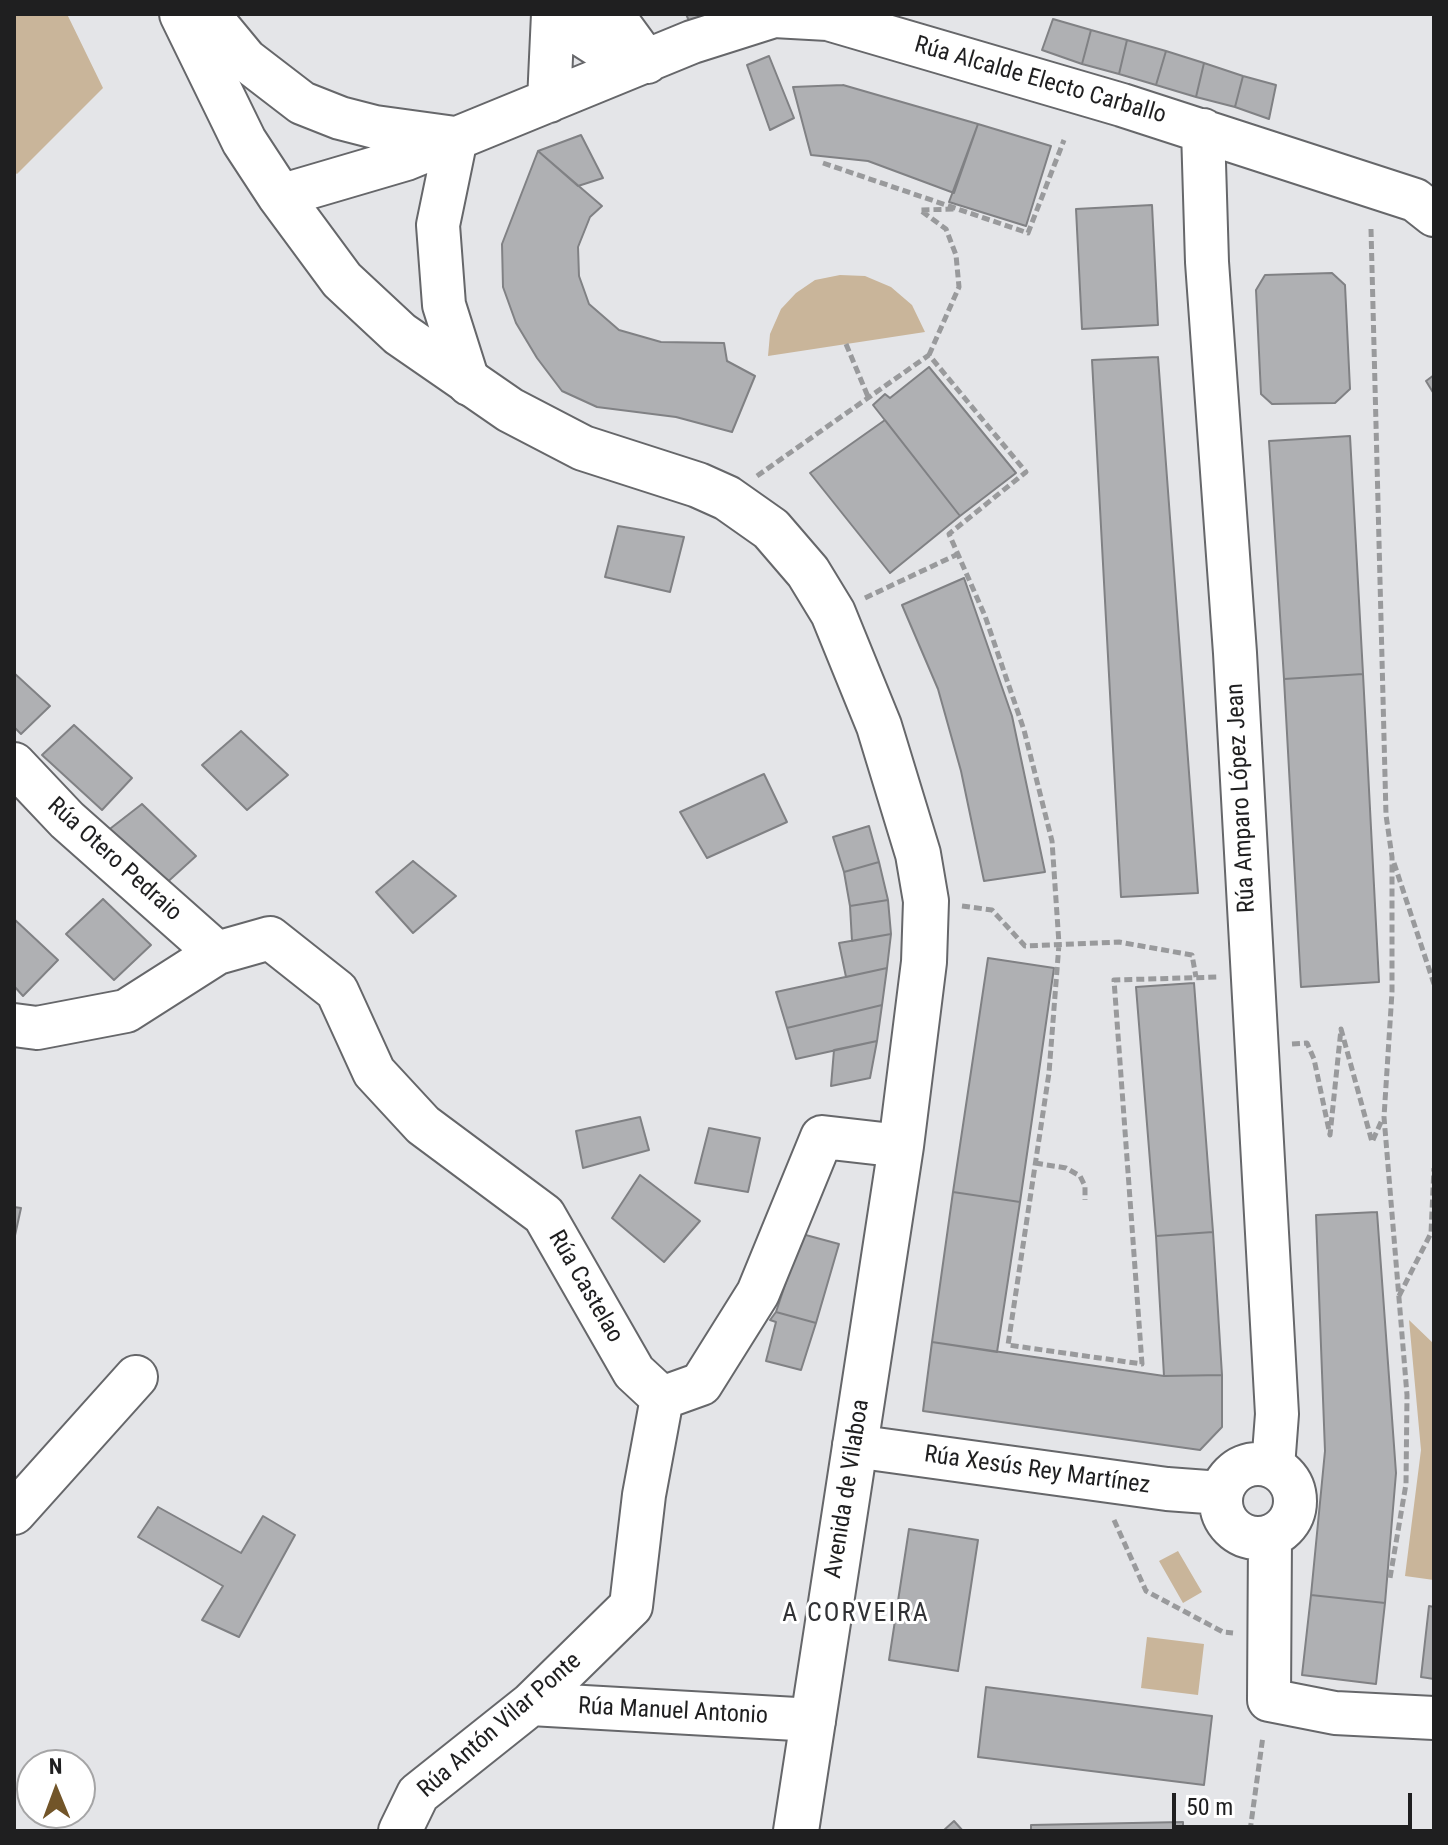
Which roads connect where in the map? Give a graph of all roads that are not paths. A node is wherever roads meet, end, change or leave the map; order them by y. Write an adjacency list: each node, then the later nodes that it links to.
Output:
1 (182, 14): 10 (highway, Avenida de Vilaboa)
2 (208, 14): 9 (street)
3 (553, 14): 7 (street)
4 (566, 14): 6 (street)
5 (612, 14): 6 (street)
6 (647, 62): 7 (street, Rúa Alcalde Electo Carballo); 8 (street, Rúa Alcalde Electo Carballo)
7 (549, 101): 9 (street, Rúa Alcalde Electo Carballo)
8 (1203, 130): 11 (street, Rúa Alcalde Electo Carballo); 20 (street, Rúa Amparo López Jean)
9 (456, 138): 10 (street, Rúa Alcalde Electo Carballo); 12 (street)
10 (280, 196): 12 (highway, Avenida de Vilaboa)
11 (1434, 215)
12 (469, 384): 16 (highway, Avenida de Vilaboa)
13 (14, 764): 14 (street, Rúa Otero Pedraio)
14 (217, 953): 15 (street); 18 (street, Rúa Castelao)
15 (14, 1025)
16 (901, 1146): 18 (street); 19 (highway, Avenida de Vilaboa)
17 (136, 1377): 22 (street)
18 (662, 1398): 24 (street, Rúa Antón Vilar Ponte)
19 (854, 1446): 21 (street, Rúa Xesús Rey Martínez); 26 (highway, Avenida de Vilaboa)
20 (1273, 1467): 21 (street); 23 (street)
21 (1221, 1493): 23 (street)
22 (14, 1513)
23 (1270, 1537): 25 (street)
24 (531, 1704): 26 (street, Rúa Manuel Antonio); 27 (street, Rúa Antón Vilar Ponte)
25 (1434, 1718)
26 (814, 1720): 28 (highway, Avenida de Vilaboa)
27 (400, 1831)
28 (796, 1831)

